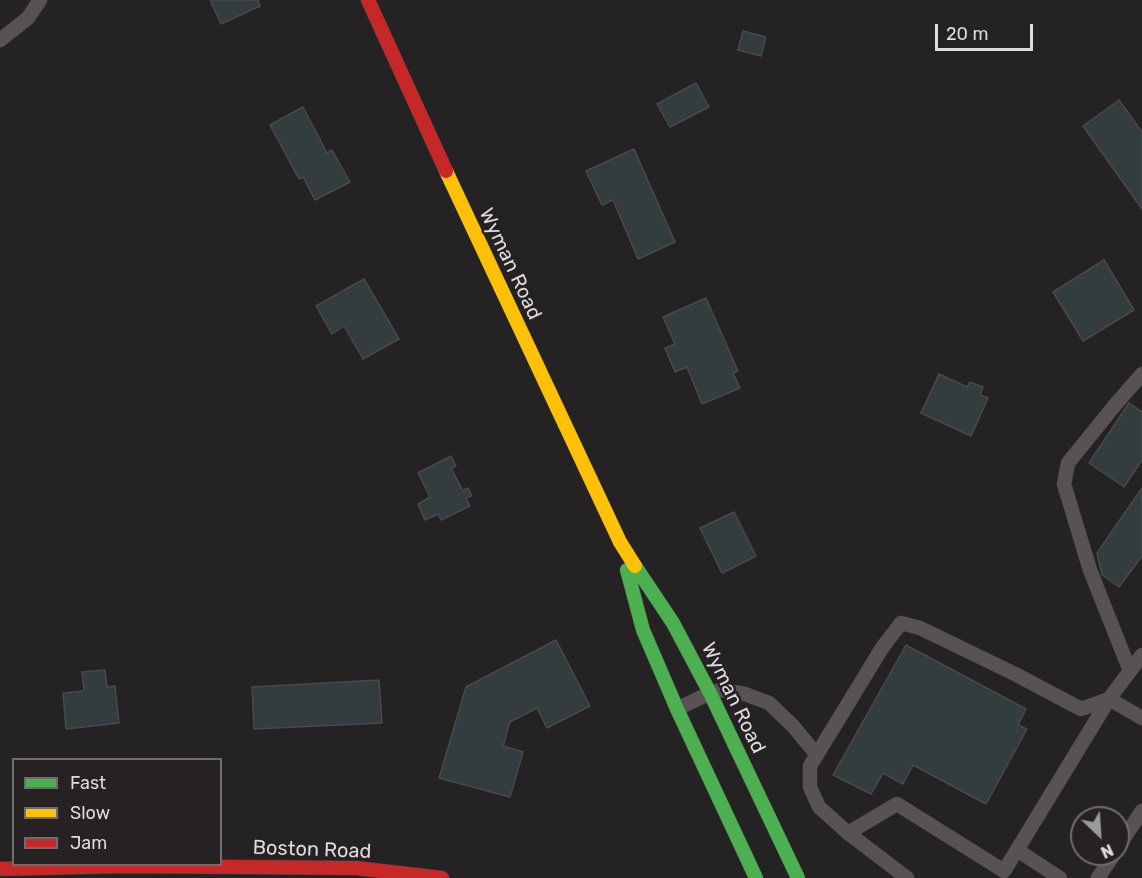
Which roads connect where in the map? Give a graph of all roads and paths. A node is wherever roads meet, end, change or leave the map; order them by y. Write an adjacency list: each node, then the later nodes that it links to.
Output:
1 (40, 0): 3 (lane)
2 (368, 0): 5 (street, Wyman Road)
3 (0, 40)
4 (1142, 374): 7 (lane)
5 (620, 542): 8 (street, Wyman Road); 10 (street, Wyman Road)
6 (1142, 655): 7 (lane)
7 (1130, 671): 9 (lane)
8 (710, 693): 10 (lane); 12 (lane); 20 (street, Wyman Road)
9 (1109, 699): 11 (lane); 12 (lane); 16 (lane)
10 (677, 709): 19 (street, Wyman Road)
11 (1142, 718)
12 (817, 755): 15 (lane)
13 (1142, 811): 14 (lane)
14 (1130, 830)
15 (848, 833): 16 (lane); 21 (lane)
16 (1017, 850): 22 (lane)
17 (0, 869): 18 (street, Boston Road)
18 (442, 878)
19 (756, 878)
20 (798, 878)
21 (907, 878)
22 (1060, 878)

